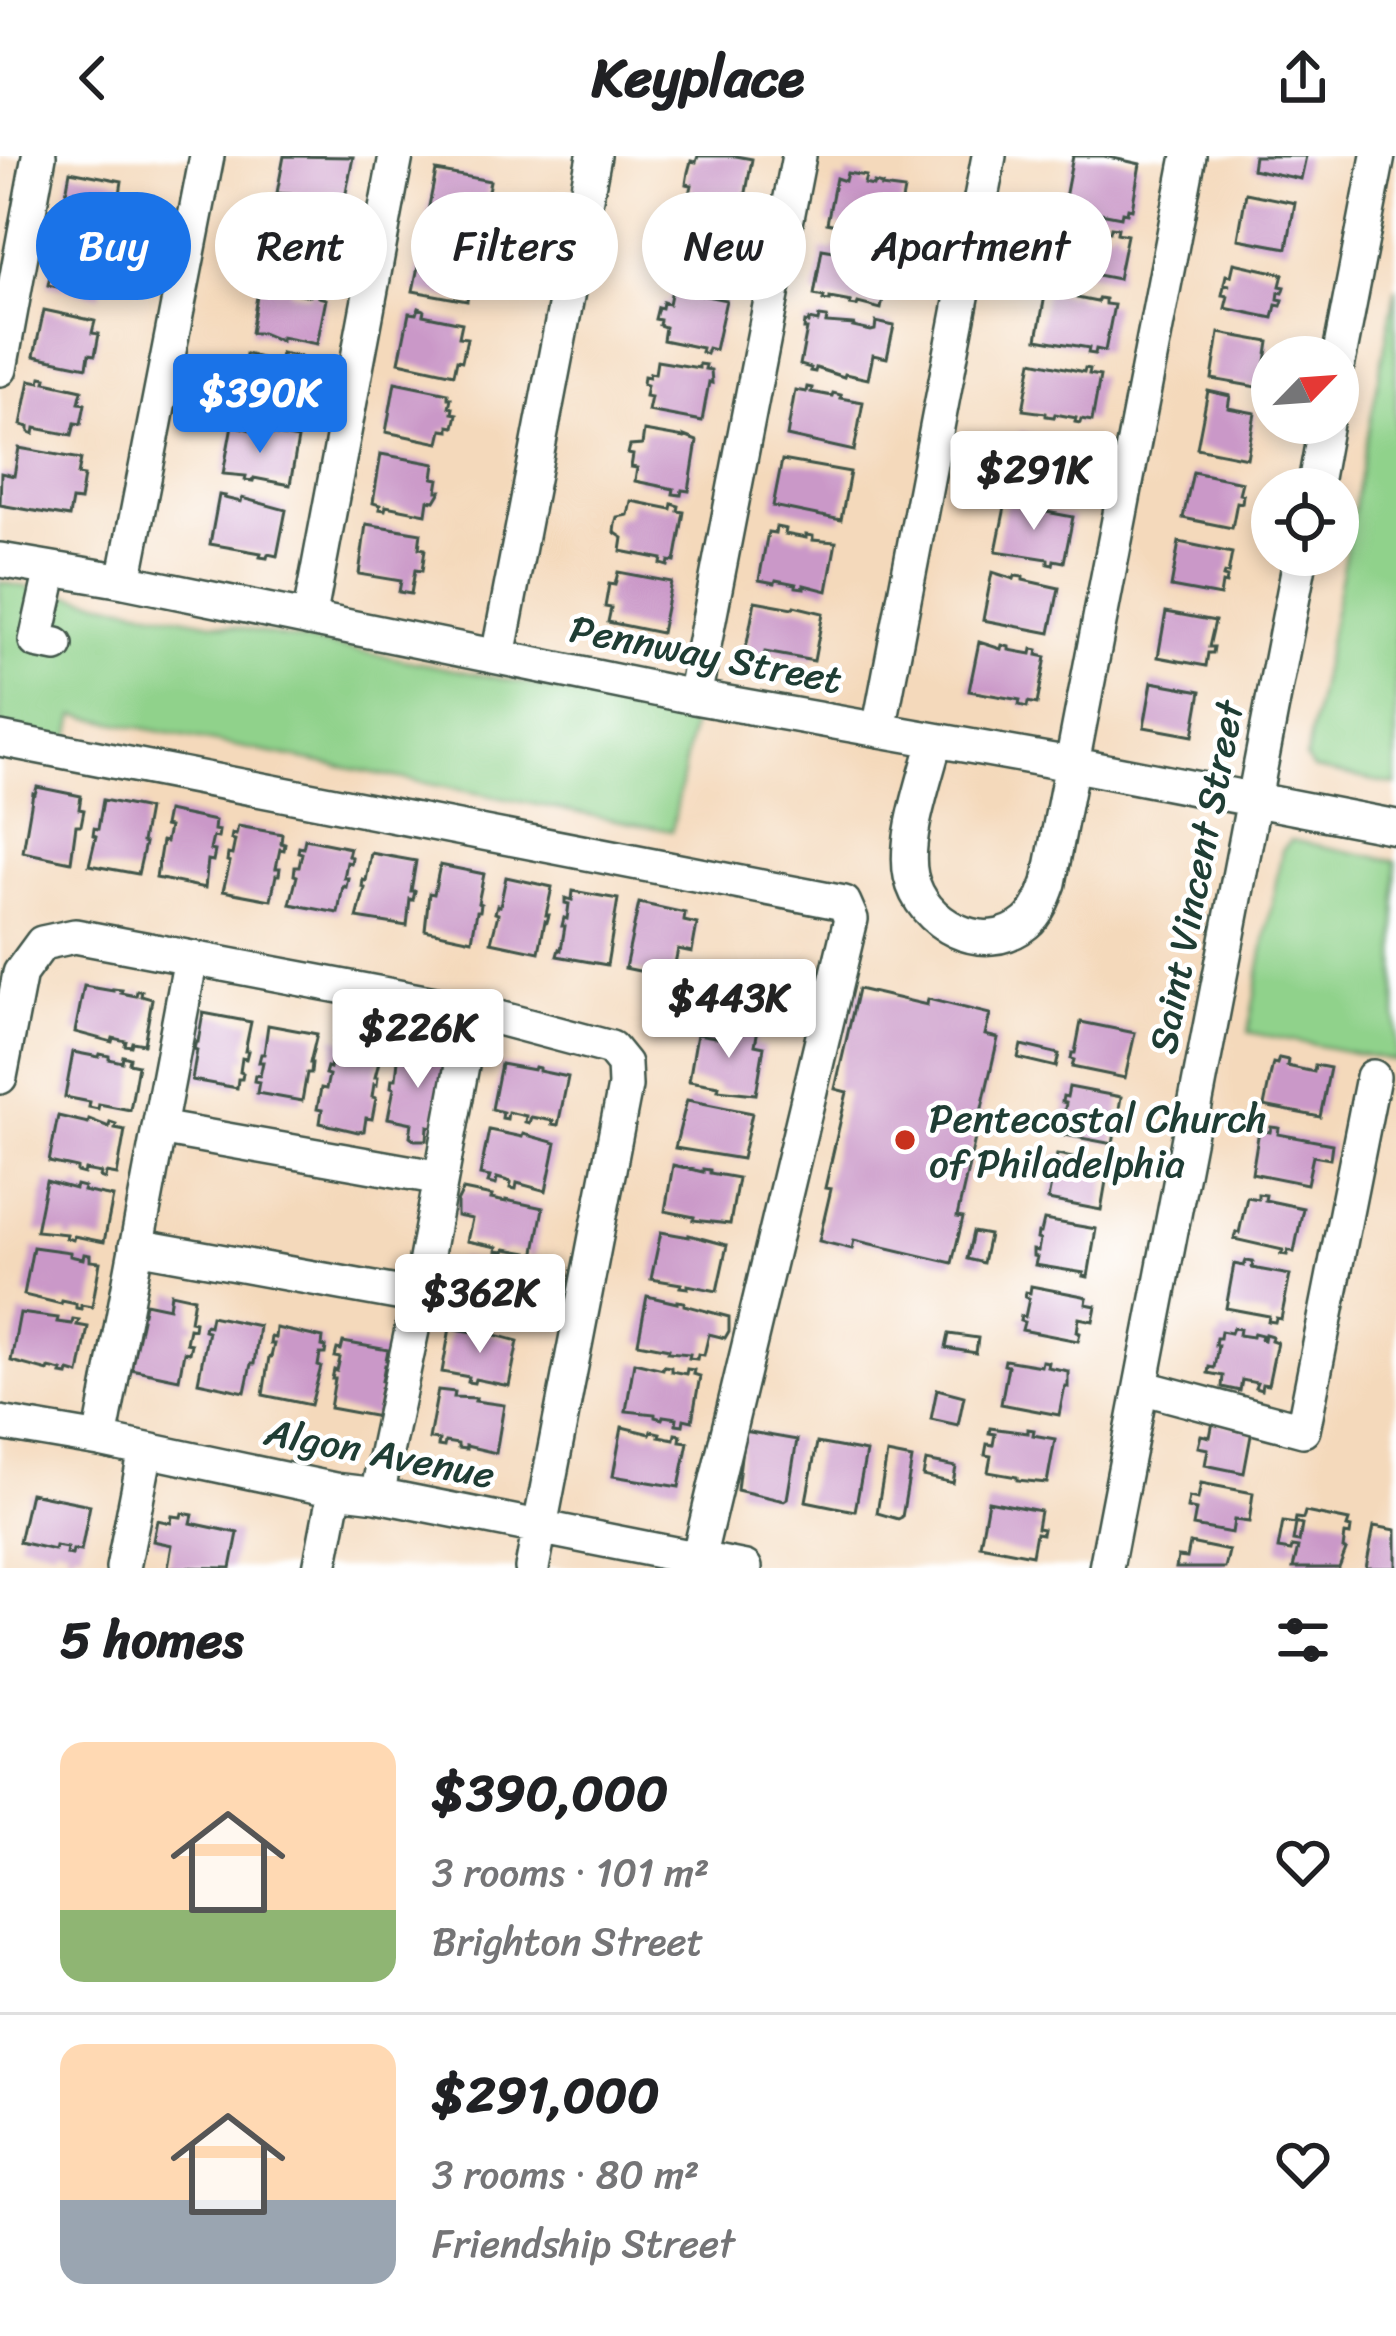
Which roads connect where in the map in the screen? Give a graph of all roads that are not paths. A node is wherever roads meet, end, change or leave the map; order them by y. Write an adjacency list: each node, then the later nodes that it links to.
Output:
1 (39, 156): 10 (street)
2 (207, 156): 14 (street)
3 (396, 156): 15 (street)
4 (595, 156): 17 (street)
5 (799, 156): 18 (street)
6 (989, 156): 19 (street)
7 (1189, 156): 22 (street)
8 (1378, 156): 9 (street)
9 (1343, 336)
10 (0, 368)
11 (0, 560): 12 (street, Pennway Street)
12 (52, 569): 14 (street, Pennway Street); 16 (street)
13 (1297, 576): 23 (street, Saint Vincent Street)
14 (124, 581): 15 (street, Pennway Street)
15 (309, 619): 17 (street, Pennway Street)
16 (56, 645)
17 (498, 656): 18 (street, Pennway Street)
18 (694, 698): 19 (street, Pennway Street)
19 (879, 730): 21 (street, Pennway Street)
20 (0, 739): 40 (street)
21 (935, 740): 22 (street, Pennway Street); 22 (street)
22 (1070, 764): 23 (street, Pennway Street)
23 (1254, 799): 24 (street, Pennway Street); 33 (street, Saint Vincent Street)
24 (1396, 827)
25 (191, 958): 26 (street); 27 (street); 29 (street)
26 (472, 1011): 30 (street); 39 (street)
27 (0, 1076)
28 (1373, 1077): 33 (street)
29 (159, 1128): 30 (street); 31 (street)
30 (441, 1178): 32 (street)
31 (136, 1246): 32 (street); 35 (street)
32 (419, 1298): 38 (street)
33 (1141, 1387): 44 (street, Saint Vincent Street)
34 (0, 1423): 35 (street, Algon Avenue)
35 (100, 1440): 36 (street, Algon Avenue)
36 (146, 1450): 37 (street, Algon Avenue); 41 (street)
37 (335, 1490): 38 (street, Algon Avenue); 42 (street)
38 (377, 1495): 39 (street, Algon Avenue)
39 (540, 1526): 40 (street, Algon Avenue); 43 (street)
40 (720, 1564)
41 (124, 1568)
42 (320, 1568)
43 (532, 1568)
44 (1106, 1568)

